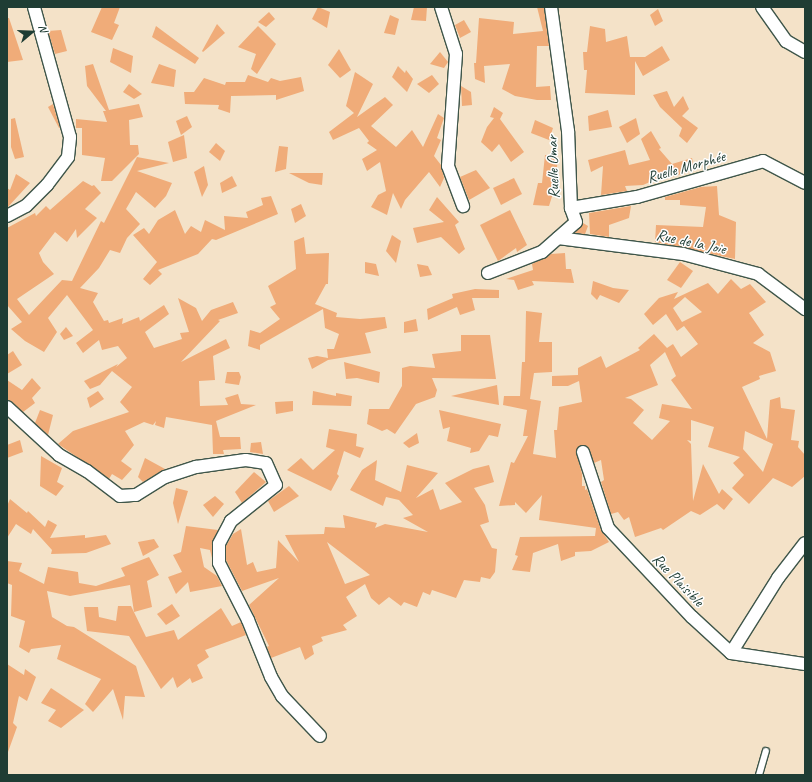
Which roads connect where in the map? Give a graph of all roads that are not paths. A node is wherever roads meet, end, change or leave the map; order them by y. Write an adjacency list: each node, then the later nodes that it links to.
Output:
1 (34, 7): 9 (street)
2 (440, 7): 7 (street)
3 (551, 7): 8 (street, Ruelle Omar)
4 (762, 7): 5 (street)
5 (805, 52)
6 (805, 183): 8 (street, Ruelle Morphée)
7 (463, 206)
8 (571, 208): 10 (street, Ruelle Omar)
9 (7, 216)
10 (558, 238): 11 (street, Ruelle Omar); 12 (street, Rue de la Joie)
11 (488, 273)
12 (805, 309)
13 (7, 408): 18 (street)
14 (583, 452): 16 (street, Rue Plaisible)
15 (805, 543): 16 (street)
16 (731, 653): 17 (street)
17 (805, 664)
18 (320, 736)
19 (766, 751): 20 (lane)
20 (759, 775)

